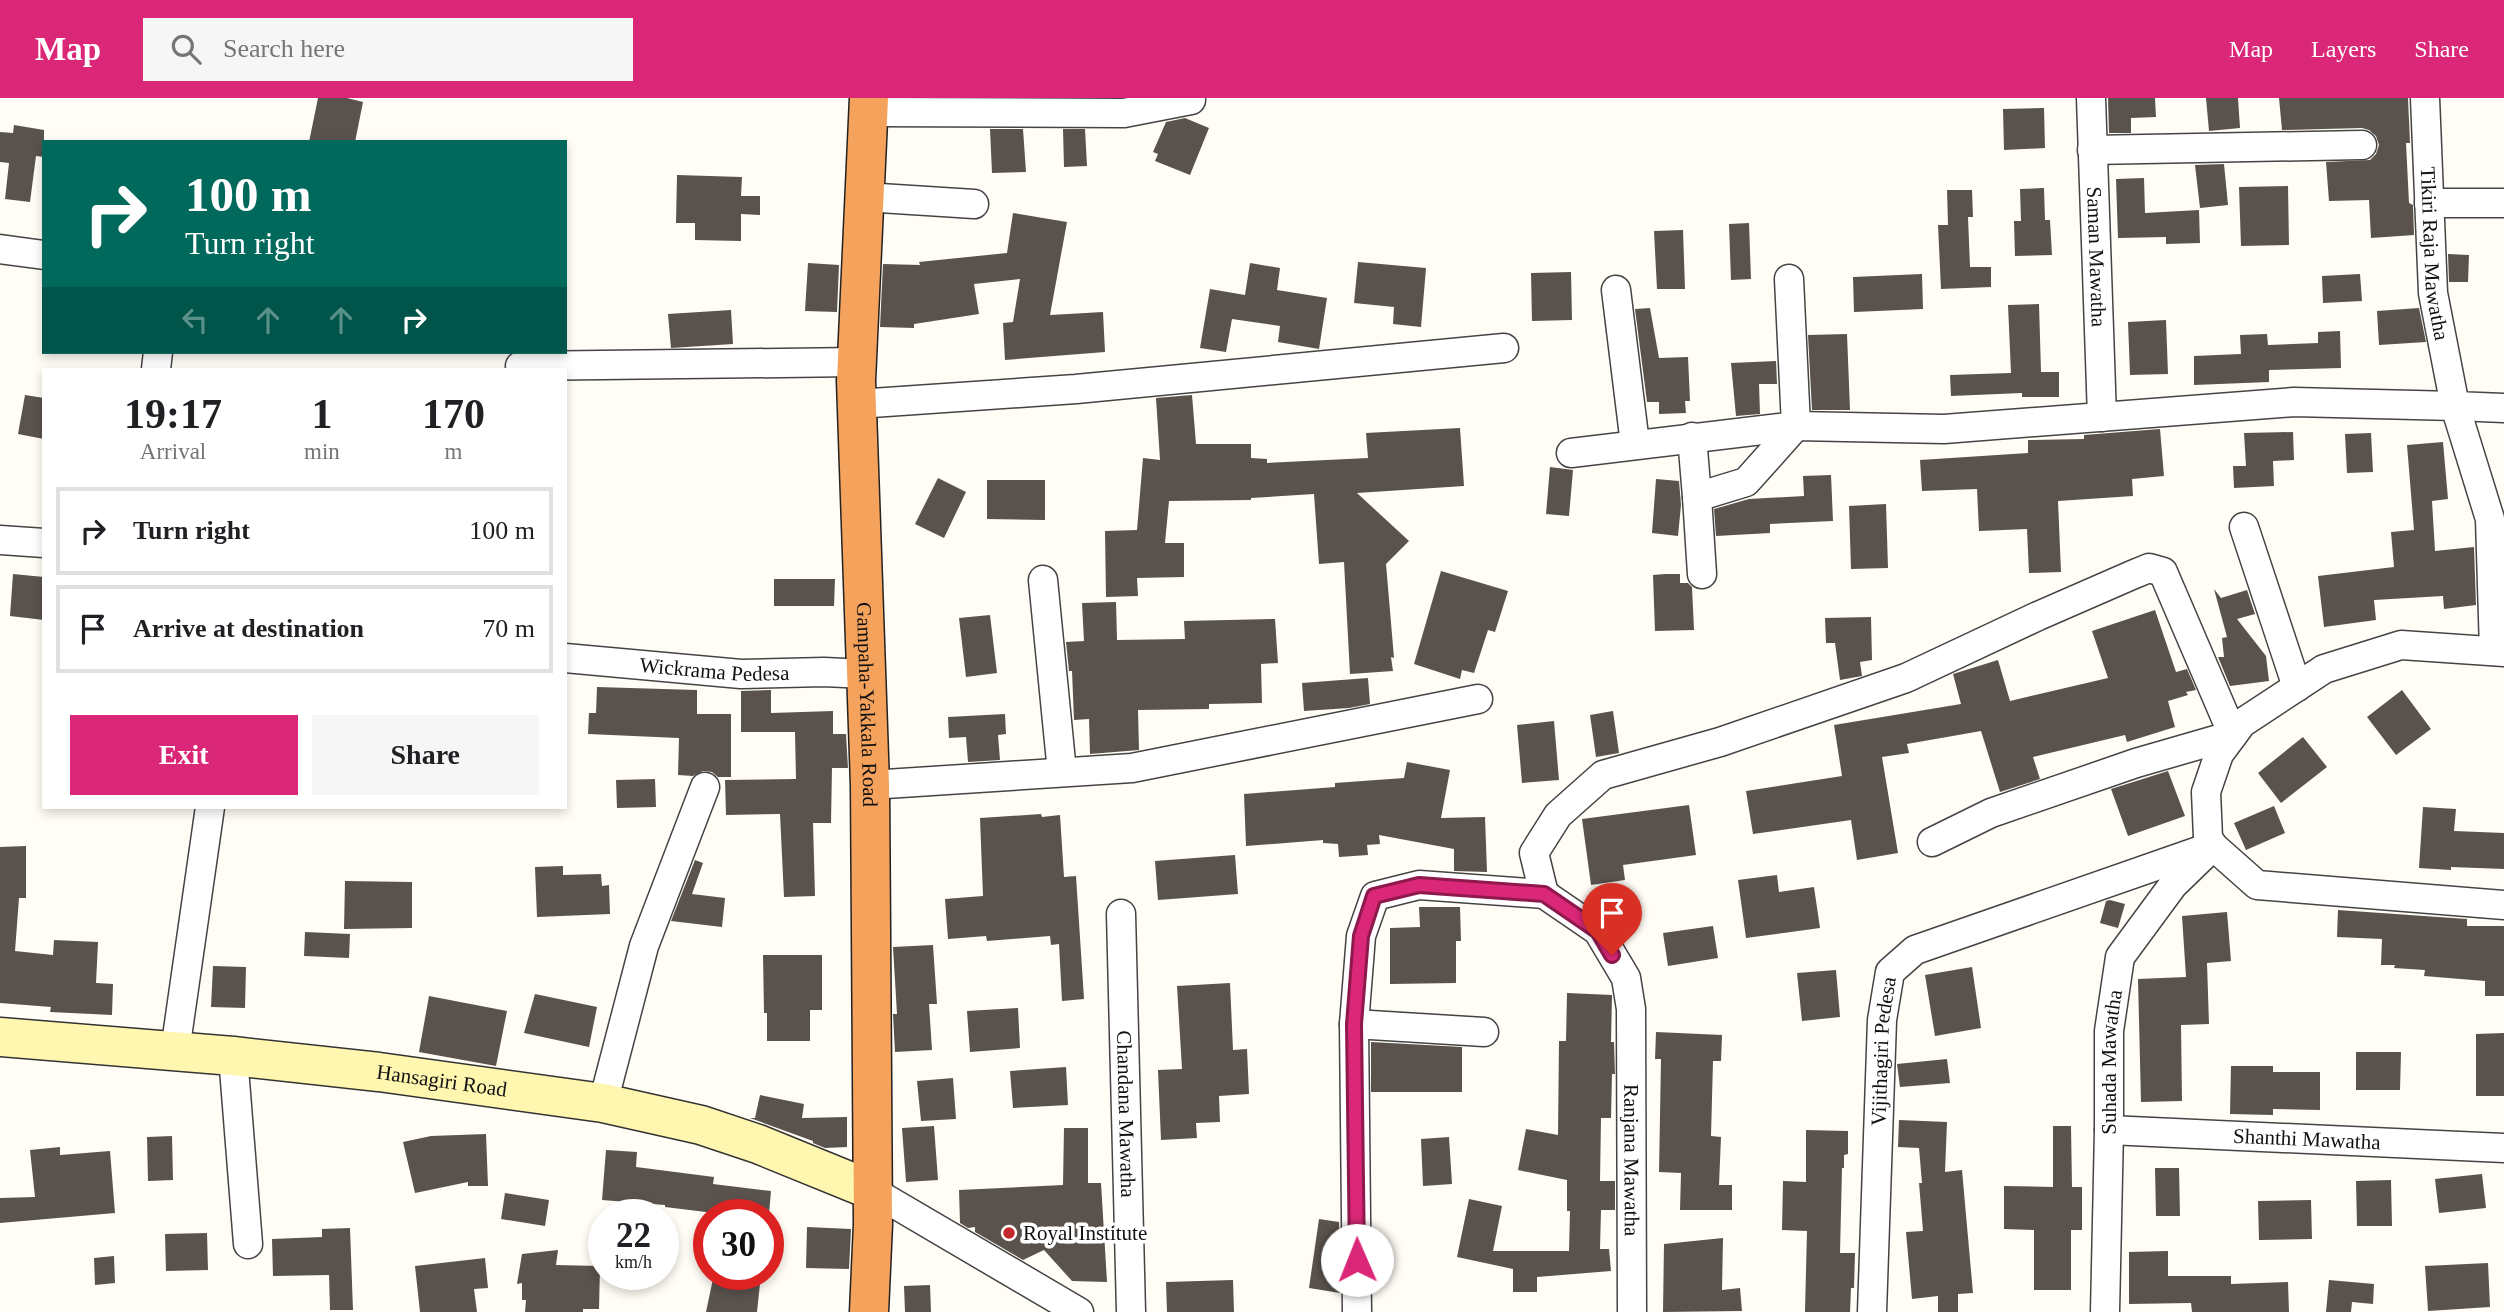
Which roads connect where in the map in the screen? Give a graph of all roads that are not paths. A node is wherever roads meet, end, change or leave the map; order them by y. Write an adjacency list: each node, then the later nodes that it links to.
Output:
1 (2091, 98): 6 (street, Saman Mawatha)
2 (2425, 98): 9 (street, Tikiri Raja Mawatha)
3 (1191, 100): 4 (street)
4 (869, 105): 7 (highway, Gampaha-Yakkala Road)
5 (2362, 145): 6 (street)
6 (2092, 150): 21 (street, Saman Mawatha)
7 (864, 197): 10 (street); 16 (highway, Gampaha-Yakkala Road)
8 (2504, 202): 9 (street)
9 (2429, 203): 19 (street, Tikiri Raja Mawatha)
10 (974, 204)
11 (0, 249): 12 (street)
12 (42, 255)
13 (1789, 279): 22 (street)
14 (1616, 290): 24 (street)
15 (1504, 348): 18 (street)
16 (857, 362): 17 (street); 18 (highway, Gampaha-Yakkala Road)
17 (520, 366)
18 (857, 404): 34 (highway, Gampaha-Yakkala Road)
19 (2455, 406): 20 (street); 21 (street); 32 (street, Tikiri Raja Mawatha)
20 (2504, 408)
21 (2102, 417): 22 (street)
22 (1796, 426): 23 (street); 26 (street)
23 (1692, 437): 24 (street); 26 (street)
24 (1634, 444): 25 (street)
25 (1571, 453)
26 (1697, 497): 30 (street)
27 (2244, 527): 35 (street)
28 (0, 540): 29 (street)
29 (42, 543)
30 (1702, 574)
31 (1043, 579): 38 (street)
32 (2499, 651): 35 (street)
33 (567, 658): 34 (street, Wickrama Pedesa)
34 (866, 674): 39 (highway, Gampaha-Yakkala Road)
35 (2297, 687): 37 (street)
36 (1478, 699): 38 (street)
37 (2233, 735): 42 (street); 43 (street); 44 (street)
38 (1062, 772): 39 (street)
39 (870, 785): 55 (highway, Gampaha-Yakkala Road)
40 (705, 787): 52 (street)
41 (209, 809): 50 (street)
42 (1932, 842)
43 (2213, 846): 45 (street); 53 (street, Suhada Mawatha); 62 (street, Vijithagiri Pedesa)
44 (1544, 894): 47 (street); 61 (street, Ranjana Mawatha)
45 (2504, 905)
46 (1121, 914): 59 (street, Chandana Mawatha)
47 (1354, 1024): 48 (street); 60 (street)
48 (1484, 1032)
49 (0, 1037): 50 (street, Hansagiri Road)
50 (174, 1051): 51 (street, Hansagiri Road)
51 (233, 1056): 52 (street, Hansagiri Road); 56 (street)
52 (603, 1102): 55 (street, Hansagiri Road)
53 (2109, 1130): 54 (street, Shanthi Mawatha); 63 (street, Suhada Mawatha)
54 (2504, 1149)
55 (871, 1190): 57 (highway, Gampaha-Yakkala Road); 58 (street)
56 (248, 1244)
57 (869, 1312)
58 (1079, 1312)
59 (1131, 1312)
60 (1357, 1312)
61 (1632, 1312)
62 (1872, 1312)
63 (2105, 1312)

